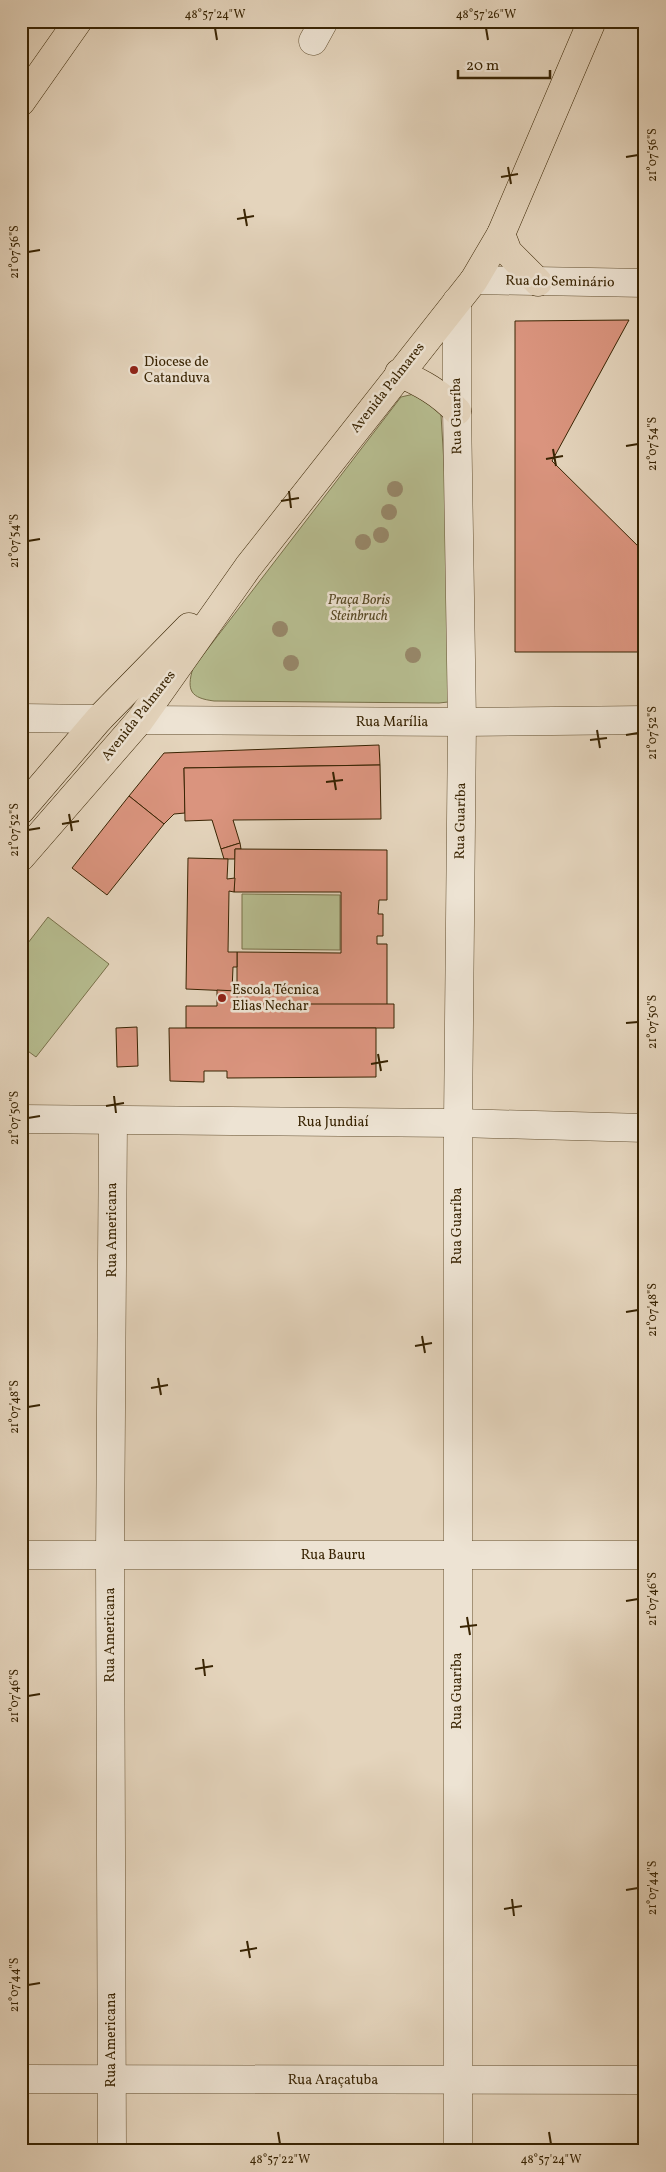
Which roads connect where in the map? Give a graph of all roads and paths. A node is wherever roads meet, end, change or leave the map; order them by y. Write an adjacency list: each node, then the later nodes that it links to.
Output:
1 (78, 21): 3 (main road)
2 (592, 21): 4 (main road, Avenida Palmares)
3 (21, 102)
4 (501, 234): 5 (main road, Avenida Palmares); 6 (main road)
5 (474, 280): 6 (street, Rua do Seminário); 8 (main road, Avenida Palmares)
6 (538, 282): 7 (street, Rua do Seminário)
7 (645, 283)
8 (457, 301): 9 (main road, Avenida Palmares); 10 (street, Rua Guaríba)
9 (399, 373): 10 (main road); 11 (main road, Avenida Palmares)
10 (456, 411): 16 (street, Rua Guaríba)
11 (248, 567): 13 (main road, Avenida Palmares); 14 (main road, Avenida Palmares)
12 (21, 718): 13 (street)
13 (99, 718): 14 (main road); 17 (main road, Avenida Palmares)
14 (140, 720): 16 (street, Rua Marília); 18 (main road, Avenida Palmares)
15 (645, 720): 16 (street, Rua Marília)
16 (462, 722): 21 (street, Rua Guaríba)
17 (21, 810)
18 (21, 857)
19 (21, 1120): 20 (street, Rua Jundiaí)
20 (113, 1120): 21 (street, Rua Jundiaí); 25 (street, Rua Americana)
21 (458, 1123): 22 (street, Rua Jundiaí); 23 (street, Rua Guaríba)
22 (645, 1128)
23 (457, 1554): 25 (street, Rua Bauru); 26 (street, Rua Bauru); 29 (street, Rua Guaríba)
24 (21, 1555): 25 (street, Rua Bauru)
25 (110, 1555): 28 (street, Rua Americana)
26 (645, 1555)
27 (21, 2078): 28 (street, Rua Araçatuba)
28 (111, 2079): 29 (street, Rua Araçatuba); 31 (street, Rua Americana)
29 (458, 2080): 30 (street, Rua Araçatuba); 32 (street, Rua Guaríba)
30 (645, 2080)
31 (112, 2151)
32 (458, 2151)

